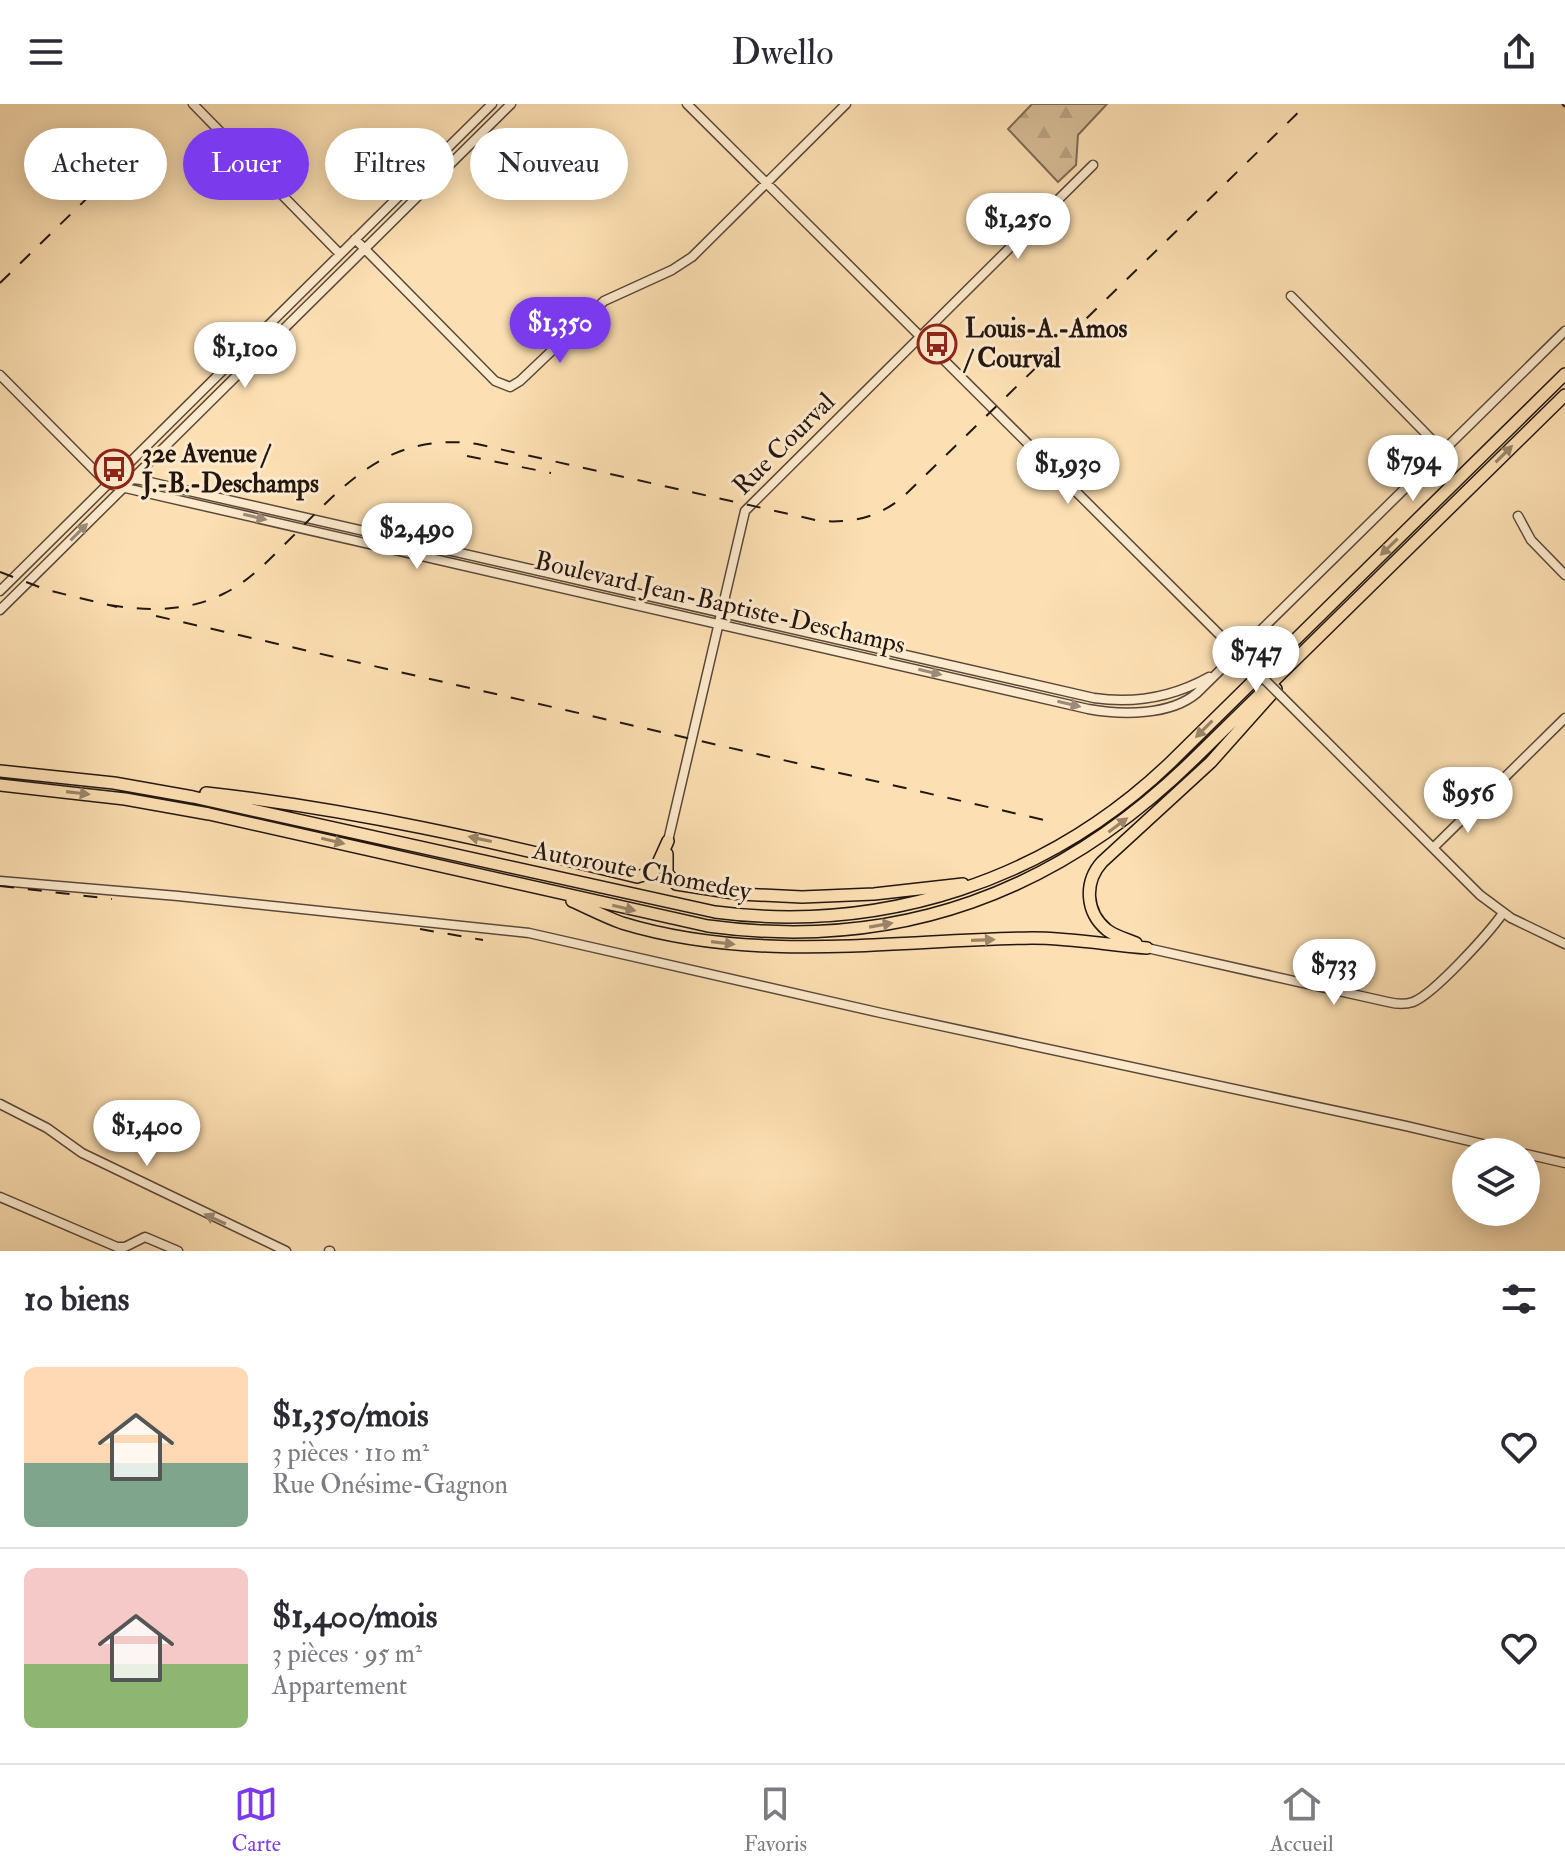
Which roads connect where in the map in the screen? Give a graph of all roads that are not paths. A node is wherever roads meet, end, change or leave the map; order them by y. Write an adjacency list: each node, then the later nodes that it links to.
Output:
1 (193, 104): 10 (street)
2 (492, 104): 8 (street)
3 (511, 104): 9 (street)
4 (687, 104): 7 (street)
5 (846, 104): 7 (street)
6 (1093, 165): 13 (street, Rue Courval)
7 (767, 184): 9 (street); 13 (street)
8 (355, 239): 9 (street); 10 (street)
9 (364, 249): 20 (street)
10 (340, 254): 21 (street)
11 (1291, 296): 19 (street)
12 (1565, 331): 19 (street, Boulevard Jean-Baptiste-Deschamps)
13 (920, 336): 33 (street, Rue Courval); 35 (street)
14 (1565, 365): 18 (highway)
15 (1565, 374): 18 (highway, Autoroute Chomedey)
16 (0, 375): 21 (street)
17 (1565, 395): 34 (highway, Autoroute Chomedey, one-way to 17)
18 (1536, 403): 43 (highway, Autoroute Chomedey, one-way to 43)
19 (1443, 451): 35 (street, Boulevard Jean-Baptiste-Deschamps)
20 (133, 479): 21 (street, Boulevard Jean-Baptiste-Deschamps); 22 (street); 23 (street, Boulevard Jean-Baptiste-Deschamps)
21 (108, 484): 22 (street, Boulevard Jean-Baptiste-Deschamps); 26 (street)
22 (124, 487): 25 (street, Boulevard Jean-Baptiste-Deschamps, one-way to 25); 27 (street, one-way to 22)
23 (286, 514): 25 (street); 29 (street, Boulevard Jean-Baptiste-Deschamps)
24 (1518, 516): 28 (street)
25 (284, 524): 31 (street, Boulevard Jean-Baptiste-Deschamps)
26 (39, 552): 27 (street); 30 (street)
27 (49, 562): 32 (street)
28 (1565, 575)
29 (607, 588): 31 (street); 33 (street, Boulevard Jean-Baptiste-Deschamps)
30 (0, 591)
31 (605, 598): 33 (street, Boulevard Jean-Baptiste-Deschamps)
32 (1, 607)
33 (719, 619): 35 (street, Boulevard Jean-Baptiste-Deschamps); 40 (street, Rue Courval)
34 (1329, 627): 44 (highway, Autoroute Chomedey, one-way to 34); 47 (highway)
35 (1238, 653): 41 (street, bridge)
36 (1565, 718): 41 (street)
37 (0, 771): 38 (highway, Autoroute Chomedey)
38 (126, 784): 40 (highway, one-way to 38); 43 (highway, Autoroute Chomedey)
39 (0, 785): 44 (highway, Autoroute Chomedey, one-way to 44)
40 (668, 841): 43 (highway)
41 (1433, 848): 45 (street)
42 (0, 881): 49 (street)
43 (984, 882)
44 (547, 891): 47 (highway, one-way to 47)
45 (1503, 913): 46 (street); 47 (street)
46 (1565, 944)
47 (1147, 948)
48 (0, 1104): 54 (street, one-way to 48)
49 (1457, 1138)
50 (1540, 1157): 51 (street)
51 (1565, 1163)
52 (0, 1197): 53 (street)
53 (178, 1251)
54 (286, 1251)

